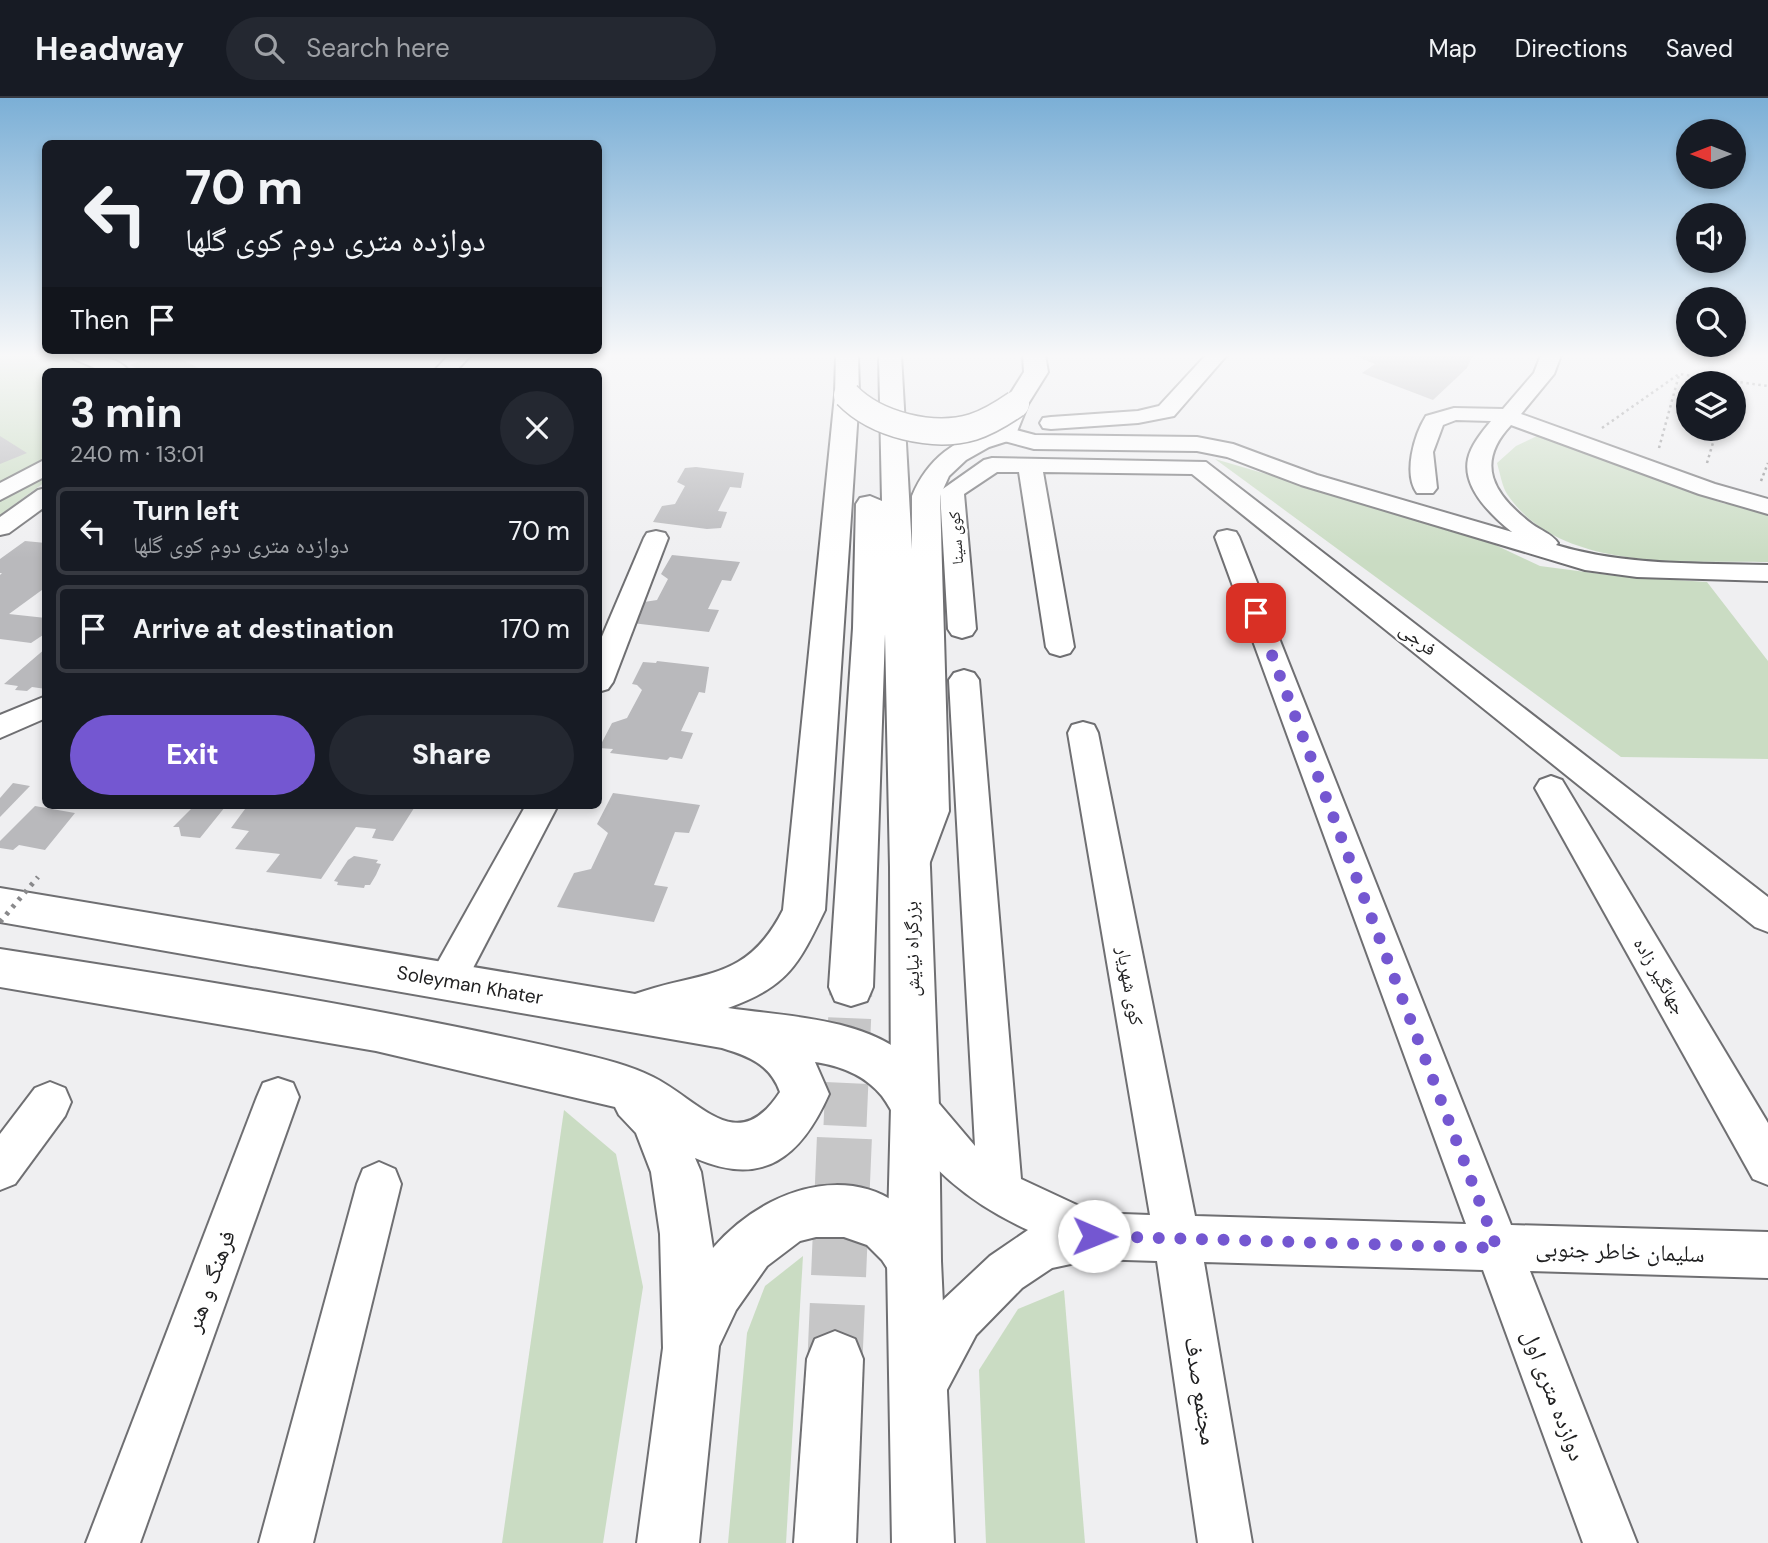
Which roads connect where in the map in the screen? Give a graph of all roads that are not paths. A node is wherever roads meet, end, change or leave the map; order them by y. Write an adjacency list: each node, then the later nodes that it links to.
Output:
1 (845, 422): 43 (main road)
2 (871, 422): 42 (main road)
3 (893, 422): 37 (main road, بزرگراه نیایش)
4 (896, 422): 5 (main road, bridge)
5 (988, 422)
6 (1009, 422): 11 (main road)
7 (1062, 422): 11 (street)
8 (1433, 422): 15 (street)
9 (1500, 422): 24 (street)
10 (1526, 422): 19 (street)
11 (1005, 435): 16 (street); 37 (main road)
12 (1030, 466): 26 (street, کوی سینا); 27 (street); 39 (street, فرجی)
13 (42, 468): 17 (street)
14 (1760, 474): 19 (street)
15 (1425, 488): 16 (street); 21 (street)
16 (1343, 491): 21 (street)
17 (0, 493)
18 (42, 498): 20 (street)
19 (1759, 504)
20 (0, 528)
21 (1478, 532): 24 (street)
22 (1227, 537): 55 (street, دوازده متری اول)
23 (656, 538): 28 (street)
24 (1585, 562): 25 (street)
25 (1768, 573)
26 (962, 629)
27 (1060, 647)
28 (602, 672)
29 (964, 680): 52 (street)
30 (42, 708): 31 (street)
31 (0, 727)
32 (42, 732): 34 (street)
33 (1083, 733): 54 (street, کوی شهریار)
34 (0, 750)
35 (1551, 788): 49 (street, جهانگیر زاده)
36 (540, 809): 41 (street)
37 (910, 867): 48 (main road, بزرگراه نیایش)
38 (0, 905): 41 (main road, Soleyman Khater)
39 (1768, 917)
40 (0, 968): 45 (main road)
41 (447, 981): 43 (main road, Soleyman Khater)
42 (851, 987)
43 (626, 1013): 44 (main road, Soleyman Khater)
44 (724, 1028): 45 (main road); 48 (main road, Soleyman Khater)
45 (625, 1087): 58 (main road)
46 (278, 1097): 61 (street, فرهنگ و هنر)
47 (50, 1102): 50 (street)
48 (915, 1107): 52 (street, سلیمان خاطر جنوبی); 57 (main road, بزرگراه نیایش)
49 (1768, 1164)
50 (0, 1169)
51 (379, 1184): 62 (street)
52 (1000, 1193): 53 (street, سلیمان خاطر جنوبی)
53 (1094, 1236): 54 (street, سلیمان خاطر جنوبی); 60 (street, سلیمان خاطر جنوبی)
54 (1177, 1238): 55 (street, سلیمان خاطر جنوبی); 66 (street, مجتمع صدف)
55 (1497, 1248): 56 (street, سلیمان خاطر جنوبی); 67 (street, دوازده متری اول)
56 (1768, 1255)
57 (914, 1261): 58 (main road); 60 (main road, بزرگراه نیایش)
58 (691, 1348): 63 (main road)
59 (835, 1359): 64 (main road)
60 (920, 1388): 65 (main road, بزرگراه نیایش)
61 (113, 1543)
62 (286, 1543)
63 (668, 1543)
64 (825, 1543)
65 (923, 1543)
66 (1225, 1543)
67 (1610, 1543)

